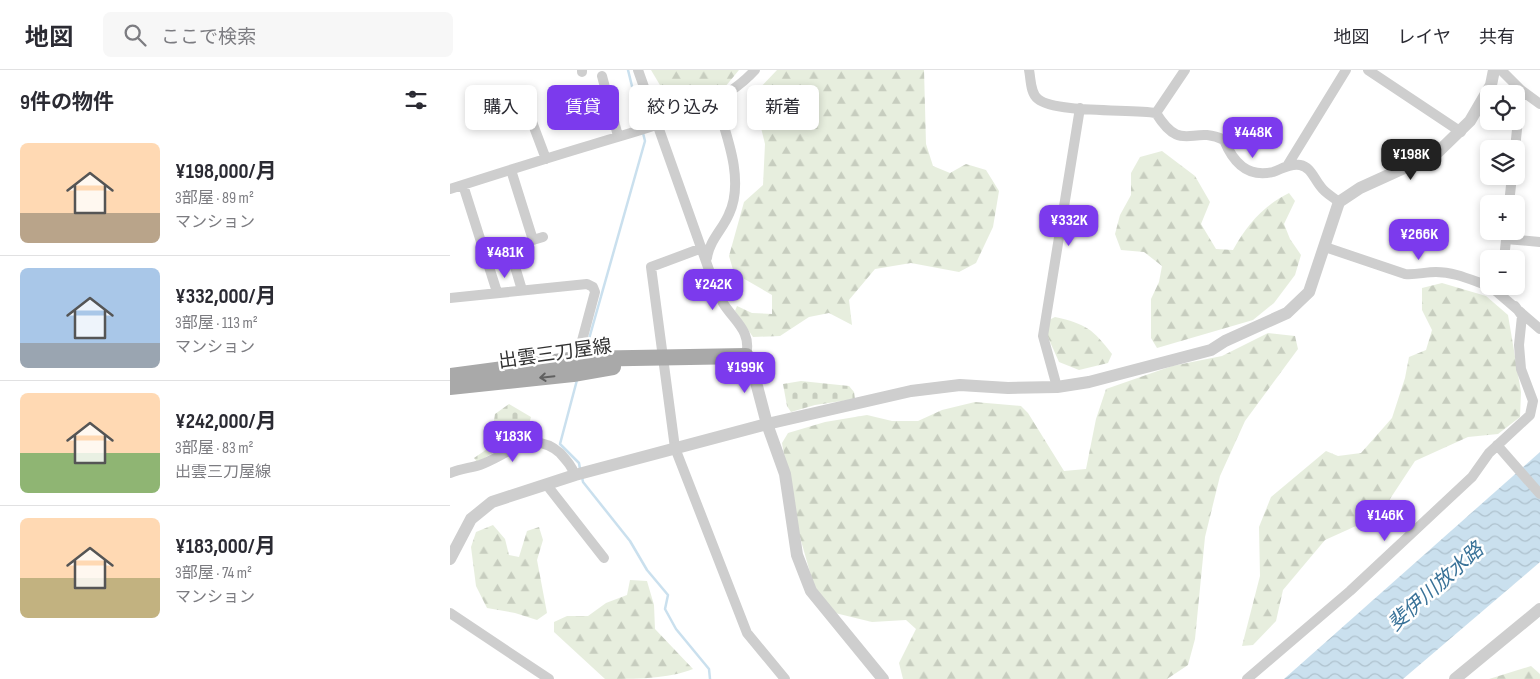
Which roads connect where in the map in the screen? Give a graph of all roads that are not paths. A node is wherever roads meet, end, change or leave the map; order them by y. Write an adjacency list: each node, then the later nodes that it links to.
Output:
1 (638, 70): 10 (street)
2 (755, 70): 12 (street)
3 (1030, 70): 15 (street)
4 (1185, 70): 16 (street)
5 (1346, 70): 24 (street)
6 (1368, 70): 21 (street)
7 (1494, 70): 21 (street)
8 (1501, 70): 11 (street)
9 (602, 76): 22 (street)
10 (644, 85)
11 (1516, 85)
12 (737, 86)
13 (1525, 93): 14 (street)
14 (1540, 104)
15 (1080, 108): 16 (street); 48 (street)
16 (1156, 114): 24 (street)
17 (535, 130): 23 (street)
18 (637, 130): 22 (street)
19 (661, 130): 33 (street)
20 (724, 130): 35 (street)
21 (1461, 132): 28 (street)
22 (618, 136): 23 (street)
23 (546, 159): 25 (street)
24 (1287, 166): 28 (street)
25 (511, 170): 26 (street); 29 (street)
26 (463, 185): 27 (street); 38 (street)
27 (450, 189)
28 (1339, 202): 32 (street)
29 (542, 237)
30 (1525, 239): 31 (street)
31 (1540, 242)
32 (1324, 247): 36 (street); 48 (street)
33 (702, 248): 35 (street); 44 (street)
34 (512, 260): 37 (street)
35 (707, 261): 43 (street)
36 (1480, 283)
37 (522, 290): 38 (street); 45 (street)
38 (497, 292): 40 (street)
39 (1505, 295): 41 (street)
40 (450, 298)
41 (1515, 306): 42 (street); 49 (street)
42 (1540, 329)
43 (746, 356): 44 (main road, 出雲三刀屋線); 50 (street)
44 (664, 358): 45 (main road, 出雲三刀屋線); 52 (street)
45 (575, 367): 46 (main road, 出雲三刀屋線); 47 (main road, 出雲三刀屋線, one-way to 47)
46 (450, 376)
47 (450, 387)
48 (1057, 387): 50 (street)
49 (1535, 414): 51 (street)
50 (767, 424): 52 (street); 63 (street)
51 (1497, 445): 56 (street); 64 (street)
52 (675, 448): 54 (street); 62 (street)
53 (450, 473): 54 (street)
54 (575, 475): 55 (street)
55 (546, 484): 57 (street); 58 (street)
56 (1540, 494)
57 (604, 558)
58 (450, 559)
59 (1540, 610): 65 (street)
60 (450, 613): 61 (street)
61 (549, 679)
62 (785, 679)
63 (883, 679)
64 (1247, 679)
65 (1456, 679)

